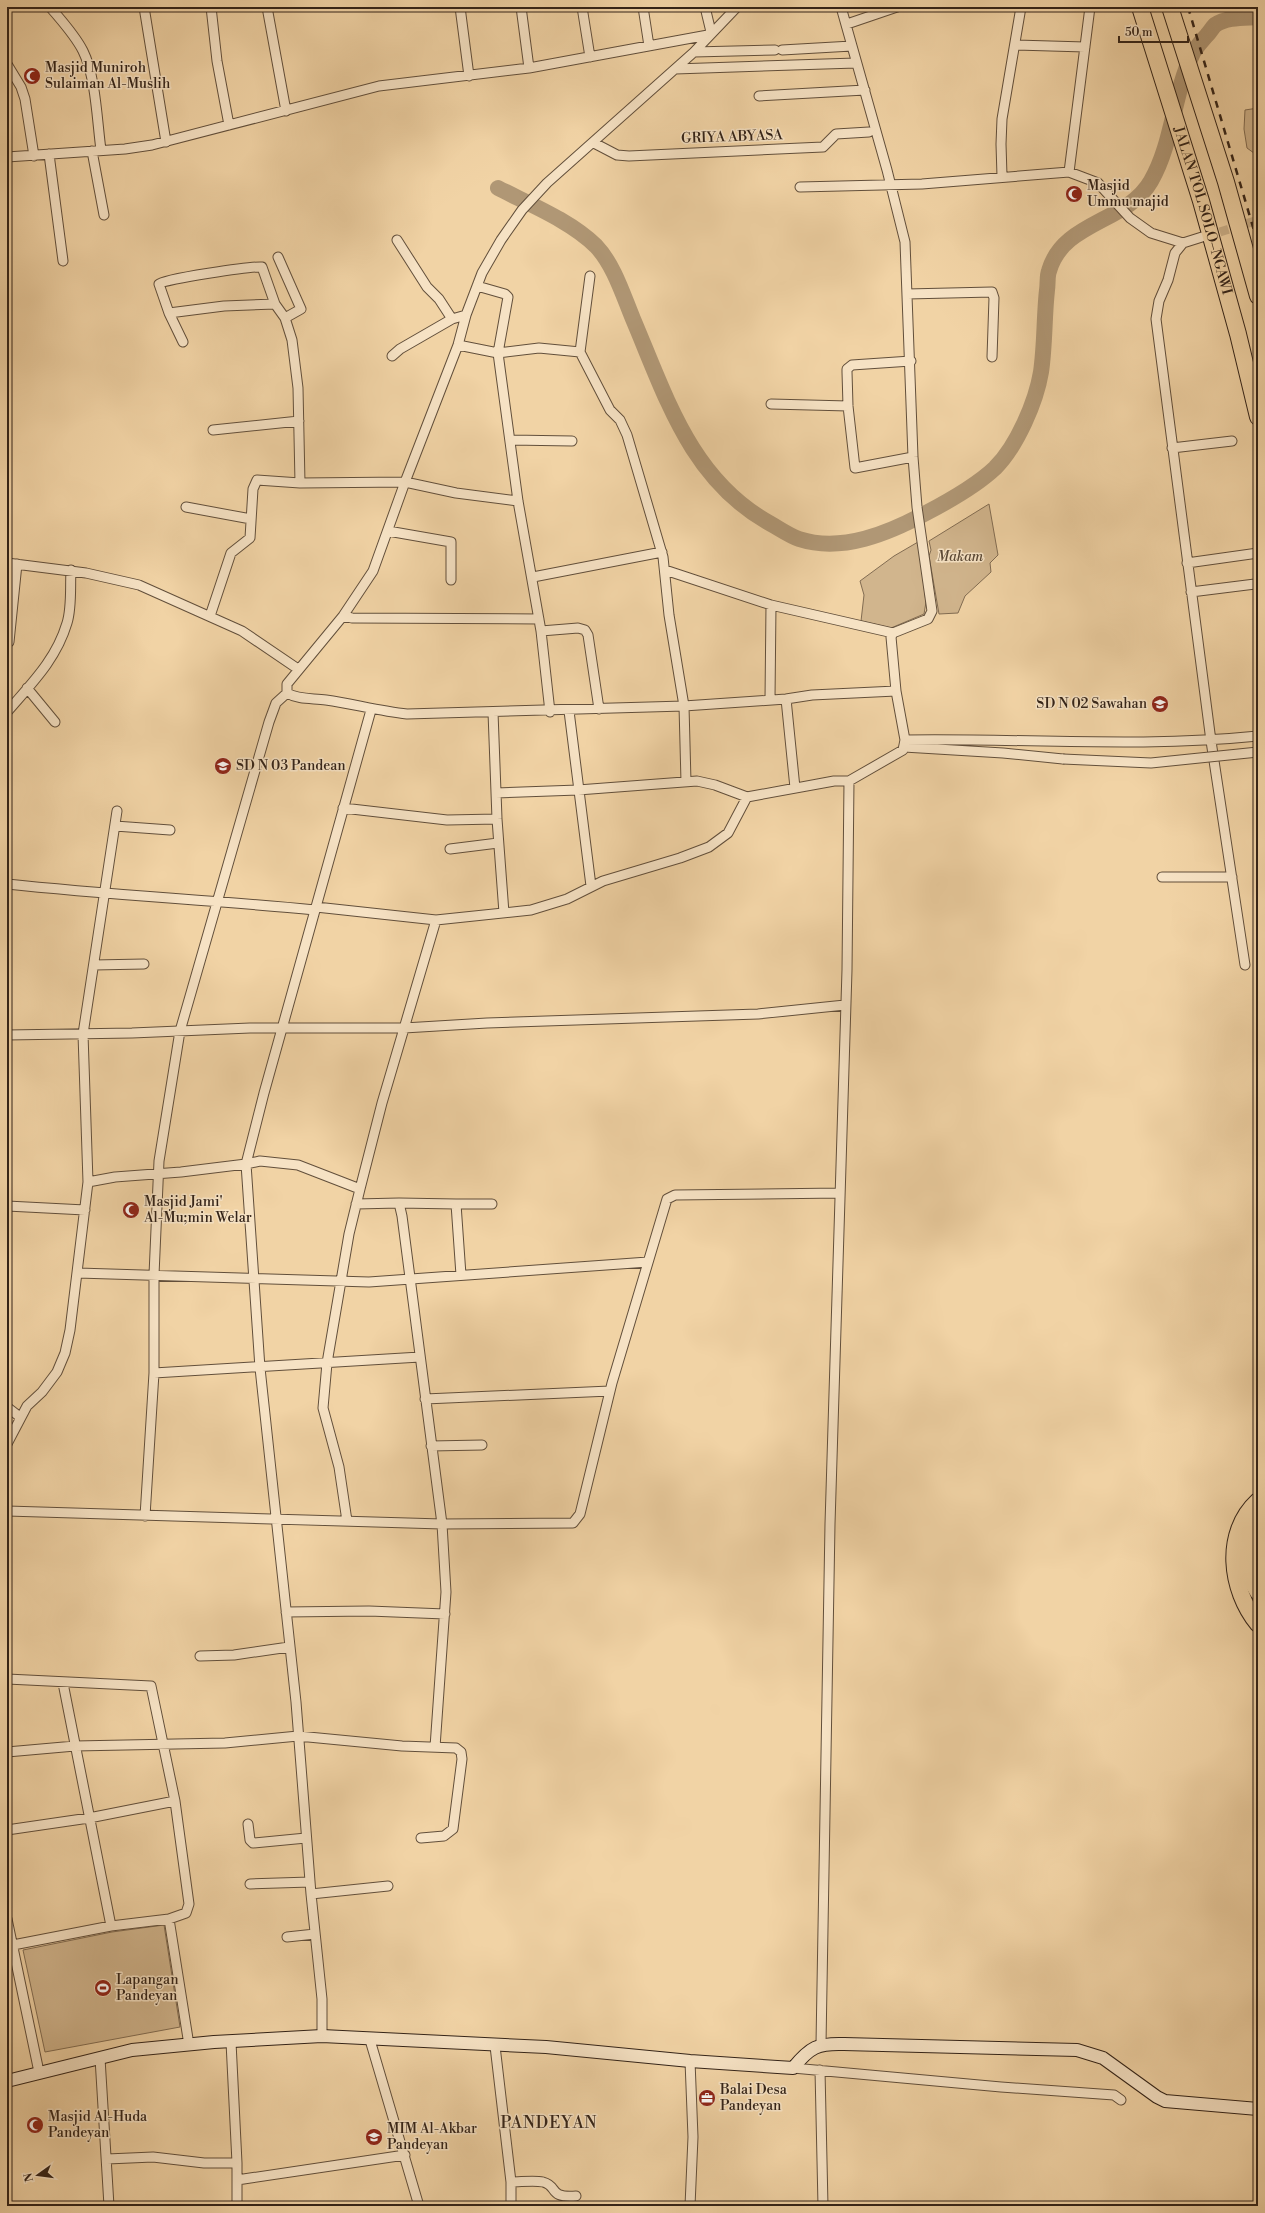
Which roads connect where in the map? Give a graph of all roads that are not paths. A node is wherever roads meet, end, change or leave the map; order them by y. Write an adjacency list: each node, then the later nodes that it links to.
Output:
1 (50, 7): 37 (street)
2 (144, 7): 35 (street)
3 (211, 7): 33 (street)
4 (266, 7): 32 (street)
5 (460, 7): 29 (street)
6 (521, 7): 27 (street)
7 (582, 7): 24 (street)
8 (643, 7): 20 (street)
9 (705, 7): 18 (street)
10 (737, 7): 18 (street)
11 (841, 7): 17 (street)
12 (897, 7): 17 (street)
13 (1021, 7): 19 (street)
14 (1090, 7): 22 (street)
15 (1140, 7): 69 (highway, JALAN TOL SOLO–NGAWI)
16 (1170, 7): 54 (highway, JALAN TOL SOLO–NGAWI)
17 (847, 24): 21 (street)
18 (710, 33): 20 (street); 23 (street)
19 (1016, 45): 22 (street); 42 (street)
20 (649, 46): 24 (street)
21 (852, 46): 23 (street); 25 (street)
22 (1085, 47): 41 (street)
23 (694, 52): 28 (street)
24 (590, 57): 27 (street)
25 (856, 63): 28 (street); 30 (street)
26 (7, 64): 39 (street)
27 (530, 68): 29 (street)
28 (675, 69): 36 (street)
29 (469, 76): 32 (street)
30 (864, 90): 31 (street); 43 (street)
31 (759, 96)
32 (286, 111): 33 (street)
33 (229, 125): 35 (street)
34 (869, 132): 36 (street, GRIYA ABYASA)
35 (166, 142): 37 (street)
36 (594, 143): 52 (street)
37 (97, 150): 38 (street); 45 (street)
38 (49, 154): 39 (street); 50 (street)
39 (34, 156): 40 (street)
40 (7, 157)
41 (1069, 172): 42 (street); 48 (street)
42 (1002, 176): 43 (street)
43 (891, 185): 44 (street); 53 (street)
44 (800, 187)
45 (104, 215)
46 (1202, 237): 48 (street)
47 (397, 240): 59 (street)
48 (1183, 243): 75 (street)
49 (278, 257): 58 (street)
50 (62, 261)
51 (590, 276): 62 (street)
52 (477, 286): 57 (street); 63 (street)
53 (907, 294): 65 (street); 66 (street)
54 (1258, 296)
55 (275, 304): 56 (street); 56 (street); 58 (street)
56 (169, 313): 60 (street)
57 (466, 314): 59 (street); 61 (street)
58 (285, 318): 70 (street)
59 (452, 319): 64 (street)
60 (183, 342)
61 (458, 345): 63 (street); 77 (street)
62 (580, 352): 63 (street); 83 (street)
63 (498, 353): 72 (street)
64 (392, 356)
65 (992, 357)
66 (911, 362): 68 (street); 76 (street)
67 (772, 404): 68 (street)
68 (848, 406): 76 (street)
69 (1258, 417)
70 (299, 421): 71 (street); 78 (street)
71 (213, 430)
72 (511, 440): 73 (street); 79 (street)
73 (572, 441)
74 (1232, 441): 75 (street)
75 (1172, 448): 86 (street)
76 (913, 457): 99 (street)
77 (405, 482): 78 (street); 79 (street); 82 (street)
78 (300, 483): 81 (street)
79 (518, 501): 90 (street)
80 (186, 507): 81 (street)
81 (251, 519): 95 (street)
82 (388, 531): 91 (street); 96 (street)
83 (662, 552): 89 (street); 90 (street)
84 (1258, 553): 86 (street)
85 (7, 563): 87 (street)
86 (1187, 563): 93 (street)
87 (17, 564): 88 (street); 100 (street)
88 (71, 570): 95 (street); 102 (street)
89 (664, 570): 94 (street); 107 (street)
90 (533, 577): 97 (street)
91 (451, 580)
92 (1255, 584): 93 (street)
93 (1191, 592): 116 (street)
94 (771, 605): 99 (street); 106 (street)
95 (210, 616): 101 (street)
96 (343, 616): 97 (street); 101 (street)
97 (539, 619): 98 (street)
98 (541, 631): 108 (street); 113 (street)
99 (893, 633): 103 (street)
100 (9, 642)
101 (298, 669): 104 (street)
102 (27, 688): 111 (street); 114 (street)
103 (896, 691): 105 (street); 117 (street)
104 (287, 693): 109 (street); 137 (street)
105 (786, 699): 106 (street); 121 (street)
106 (770, 700): 107 (street)
107 (684, 706): 108 (street); 120 (street)
108 (599, 709): 110 (street)
109 (371, 710): 112 (street); 125 (street)
110 (569, 711): 113 (street); 122 (street)
111 (7, 712)
112 (493, 712): 113 (street); 123 (street)
113 (550, 712)
114 (55, 722)
115 (1258, 736): 116 (street)
116 (1211, 741): 117 (street); 133 (street)
117 (904, 744): 118 (street, bridge); 119 (street)
118 (1258, 752)
119 (849, 781): 121 (street); 144 (street)
120 (686, 782): 122 (street); 124 (street)
121 (795, 788): 124 (street)
122 (578, 790): 123 (street); 135 (street)
123 (496, 793): 127 (street)
124 (747, 797): 135 (street)
125 (343, 808): 127 (street); 138 (street)
126 (117, 812): 128 (street)
127 (497, 819): 130 (street)
128 (115, 826): 129 (street); 136 (street)
129 (170, 830)
130 (498, 843): 131 (street); 139 (street)
131 (450, 849)
132 (1162, 877): 133 (street)
133 (1232, 877): 143 (street)
134 (7, 884): 136 (street)
135 (591, 886): 139 (street)
136 (105, 894): 137 (street); 141 (street)
137 (216, 902): 138 (street); 147 (street)
138 (315, 909): 140 (street); 145 (street)
139 (504, 913): 140 (street)
140 (436, 920): 146 (street)
141 (94, 964): 142 (street); 148 (street)
142 (144, 964)
143 (1245, 965)
144 (845, 1006): 146 (street); 154 (street)
145 (283, 1027): 146 (street); 147 (street); 150 (street)
146 (404, 1028): 153 (street)
147 (180, 1031): 148 (street); 151 (street)
148 (83, 1034): 149 (street); 152 (street)
149 (7, 1035)
150 (246, 1164): 151 (street); 153 (street); 165 (street)
151 (158, 1173): 152 (street); 163 (street)
152 (88, 1182): 160 (street)
153 (360, 1189): 156 (street)
154 (840, 1193): 161 (street); 218 (street)
155 (399, 1203): 156 (street); 157 (street); 166 (street)
156 (356, 1204): 167 (street)
157 (456, 1204): 158 (street); 164 (street)
158 (492, 1204)
159 (7, 1206): 160 (street)
160 (85, 1210): 162 (street)
161 (648, 1262): 164 (street); 172 (street)
162 (78, 1273): 163 (street); 175 (street)
163 (154, 1275): 165 (street); 171 (street)
164 (461, 1275): 166 (street)
165 (255, 1279): 167 (street); 170 (street)
166 (410, 1279): 167 (street); 168 (street)
167 (340, 1280): 169 (street)
168 (420, 1358): 169 (street); 173 (street)
169 (326, 1363): 170 (street); 183 (street)
170 (260, 1368): 171 (street); 182 (street)
171 (154, 1374): 181 (street)
172 (610, 1391): 173 (street); 185 (street)
173 (425, 1398): 178 (street)
174 (7, 1407): 175 (street)
175 (20, 1417): 176 (street)
176 (7, 1444)
177 (482, 1445): 178 (street)
178 (431, 1446): 185 (street)
179 (1258, 1501): 189 (highway)
180 (7, 1511): 181 (street)
181 (145, 1516): 182 (street)
182 (275, 1520): 183 (street); 187 (street)
183 (347, 1521): 185 (street)
184 (1258, 1522): 186 (highway)
185 (442, 1524): 188 (street)
186 (1258, 1592)
187 (286, 1612): 188 (street); 190 (street)
188 (445, 1614): 197 (street)
189 (1258, 1624)
190 (289, 1647): 191 (street); 194 (street)
191 (200, 1656)
192 (7, 1679): 193 (street)
193 (63, 1683): 195 (street); 196 (street)
194 (298, 1736): 195 (street); 197 (street); 203 (street)
195 (163, 1745): 196 (street); 199 (street)
196 (75, 1746): 198 (street); 200 (street)
197 (435, 1747): 204 (street)
198 (7, 1752)
199 (175, 1801): 200 (street); 210 (street)
200 (88, 1818): 202 (street); 211 (street)
201 (248, 1824): 203 (street)
202 (7, 1830)
203 (306, 1838): 205 (street)
204 (421, 1838)
205 (310, 1882): 206 (street); 208 (street)
206 (250, 1884)
207 (388, 1886): 208 (street)
208 (311, 1894): 212 (street)
209 (7, 1919): 214 (street)
210 (169, 1919): 211 (street); 219 (street)
211 (111, 1926): 214 (street)
212 (314, 1934): 213 (street); 215 (street)
213 (287, 1937)
214 (13, 1945): 225 (street)
215 (322, 2036): 216 (street); 217 (street)
216 (370, 2040): 220 (street); 229 (street)
217 (231, 2042): 219 (street); 231 (street)
218 (821, 2044): 223 (street); 228 (street)
219 (189, 2045): 221 (street)
220 (495, 2046): 222 (street); 233 (street)
221 (100, 2058): 225 (street); 230 (street)
222 (690, 2061): 223 (street); 239 (street)
223 (793, 2068): 224 (street)
224 (820, 2070): 227 (street); 240 (street)
225 (39, 2072): 226 (street)
226 (7, 2081)
227 (1121, 2100)
228 (1258, 2109)
229 (405, 2155): 232 (street); 237 (street)
230 (107, 2159): 231 (street); 235 (street)
231 (237, 2163): 232 (street)
232 (237, 2180): 236 (street)
233 (510, 2182): 234 (street); 238 (street)
234 (576, 2196)
235 (109, 2206)
236 (237, 2206)
237 (419, 2206)
238 (511, 2206)
239 (690, 2206)
240 (823, 2206)

